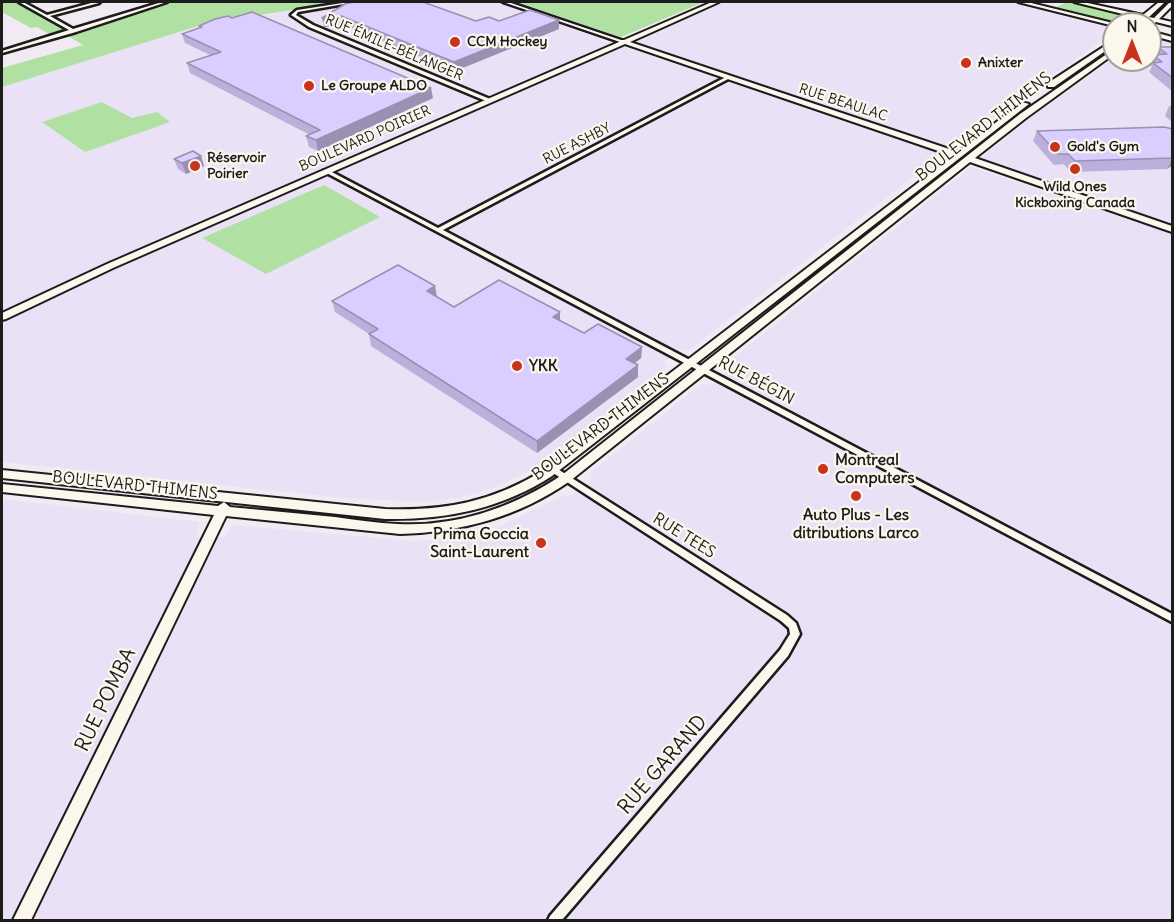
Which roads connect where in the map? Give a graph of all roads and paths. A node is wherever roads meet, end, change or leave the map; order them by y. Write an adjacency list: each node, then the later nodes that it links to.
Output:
1 (21, 2): 15 (street)
2 (96, 2): 15 (street)
3 (165, 2): 18 (street)
4 (354, 2): 24 (street, RUE ÉMILE-BÉLANGER)
5 (505, 2): 19 (street, RUE BEAULAC)
6 (710, 2): 16 (street, BOULEVARD POIRIER)
7 (716, 2): 16 (street, BOULEVARD POIRIER)
8 (1021, 2): 12 (street)
9 (1060, 2): 12 (street)
10 (1077, 2): 13 (street)
11 (1173, 3): 14 (street)
12 (1050, 9): 17 (street)
13 (1120, 12)
14 (1162, 14)
15 (47, 16): 18 (street)
16 (673, 19): 19 (street, BOULEVARD POIRIER)
17 (1102, 21)
18 (74, 30): 21 (street)
19 (622, 41): 23 (street, RUE BEAULAC); 24 (street, BOULEVARD POIRIER)
20 (1102, 50): 25 (street, BOULEVARD THIMENS)
21 (2, 52)
22 (1102, 59): 26 (street, BOULEVARD THIMENS)
23 (728, 78): 25 (street, RUE BEAULAC); 29 (street, RUE ASHBY)
24 (488, 100): 27 (street, BOULEVARD POIRIER)
25 (958, 155): 26 (street, RUE BEAULAC); 30 (street, BOULEVARD THIMENS)
26 (969, 159): 28 (street, RUE BEAULAC); 31 (street, BOULEVARD THIMENS)
27 (326, 171): 29 (street, RUE BÉGIN); 32 (street, BOULEVARD POIRIER)
28 (1173, 229)
29 (438, 230): 35 (street, RUE BÉGIN)
30 (807, 272): 31 (street); 33 (street, BOULEVARD THIMENS)
31 (819, 278): 34 (street, BOULEVARD THIMENS)
32 (2, 315)
33 (752, 315): 34 (street); 35 (street, BOULEVARD THIMENS)
34 (765, 320): 36 (street, BOULEVARD THIMENS)
35 (689, 363): 36 (street, RUE BÉGIN); 37 (street, BOULEVARD THIMENS)
36 (702, 370): 39 (street, BOULEVARD THIMENS); 42 (street, RUE BÉGIN)
37 (553, 469): 39 (street, RUE TEES); 41 (street, BOULEVARD THIMENS)
38 (2, 474): 41 (street, BOULEVARD THIMENS)
39 (566, 478): 41 (street, BOULEVARD THIMENS); 43 (street, RUE TEES)
40 (2, 488): 41 (street, BOULEVARD THIMENS)
41 (226, 505): 44 (street, RUE POMBA)
42 (1173, 618)
43 (795, 631): 45 (street, RUE GARAND)
44 (22, 921)
45 (554, 921)

